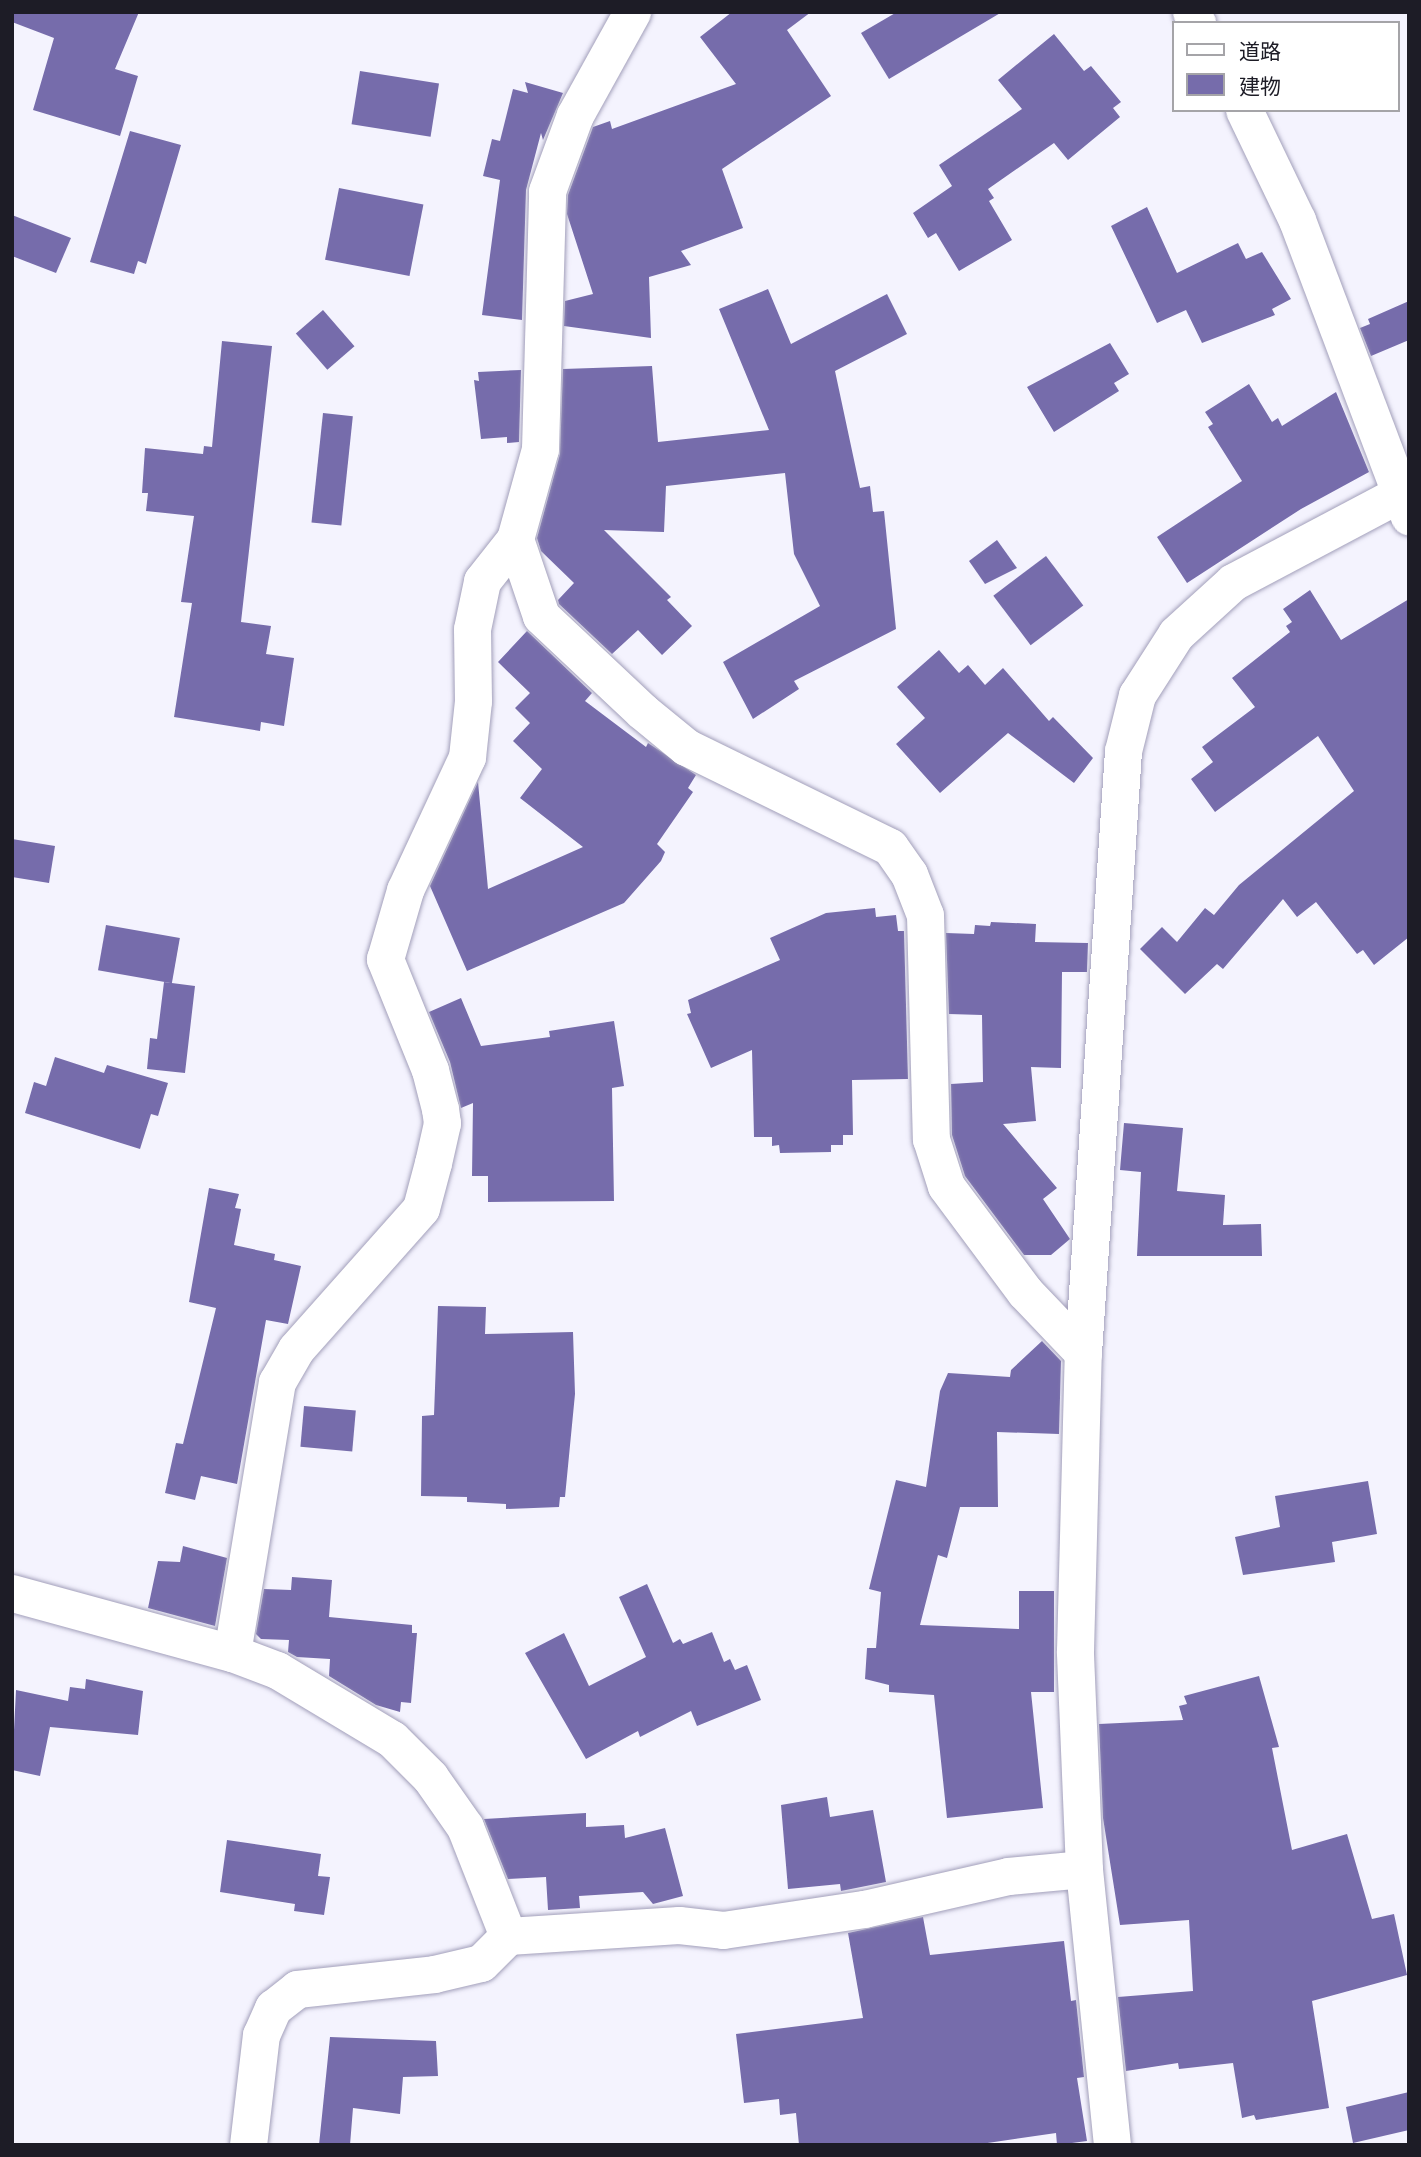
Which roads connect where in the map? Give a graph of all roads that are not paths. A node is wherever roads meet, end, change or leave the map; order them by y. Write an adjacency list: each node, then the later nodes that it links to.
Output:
1 (632, 12): 4 (street)
2 (1245, 112): 3 (street)
3 (1405, 500): 5 (street)
4 (515, 539): 5 (street); 7 (street)
5 (1083, 1353): 8 (street)
6 (12, 1593): 7 (street)
7 (233, 1653): 9 (street)
8 (1084, 1869): 9 (street); 11 (street)
9 (508, 1936): 10 (street)
10 (248, 2145)
11 (1112, 2145)

